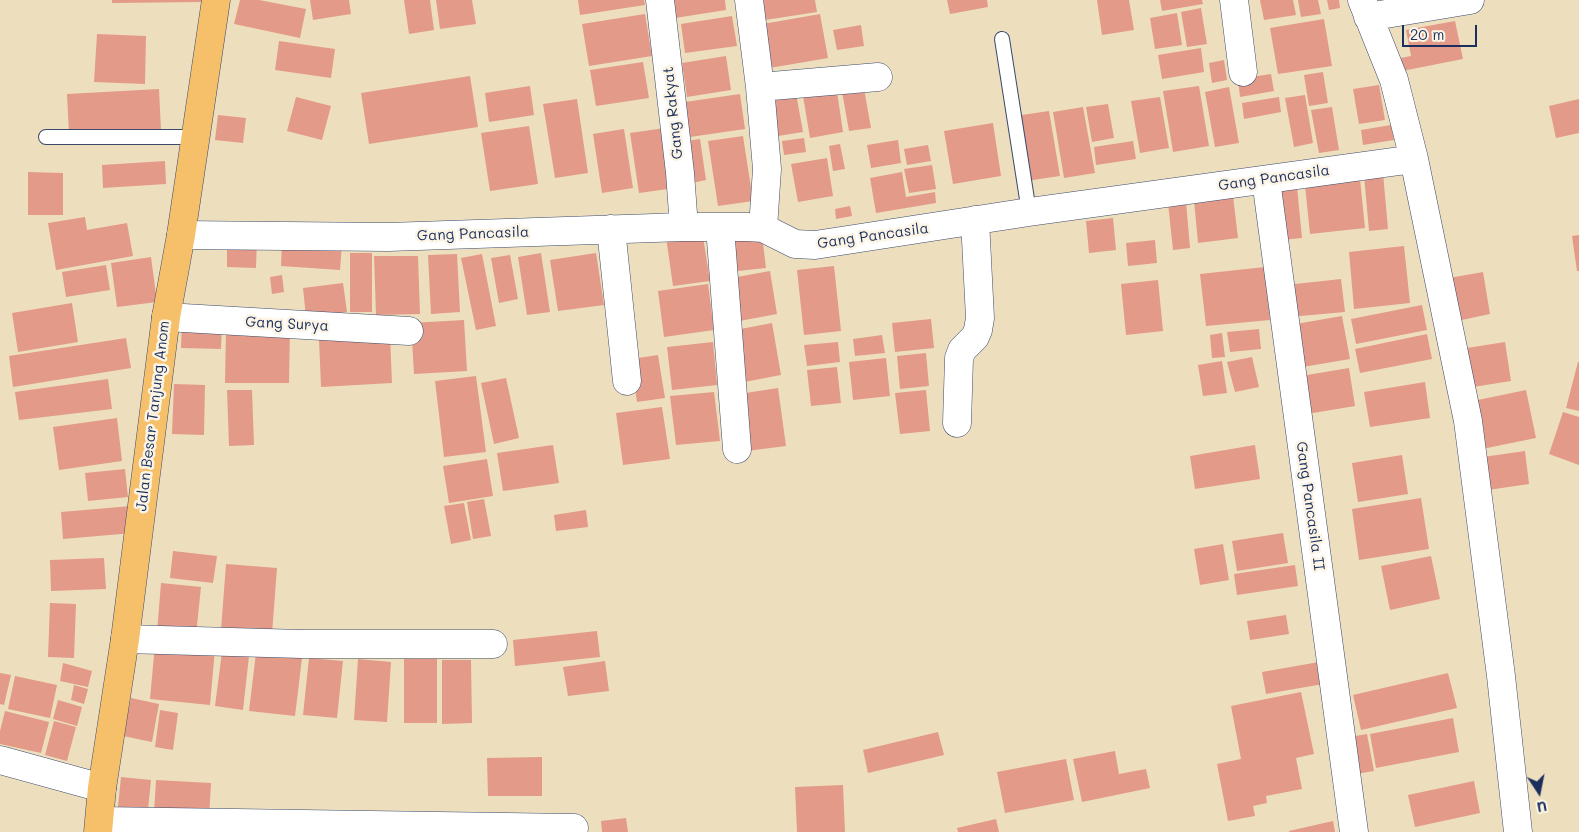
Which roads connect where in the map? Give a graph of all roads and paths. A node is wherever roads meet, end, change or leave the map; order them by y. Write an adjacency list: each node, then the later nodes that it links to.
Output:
1 (216, 0): 12 (main road, Jalan Besar Tanjung Anom)
2 (660, 0): 17 (street, Gang Rakyat)
3 (749, 0): 10 (street)
4 (1234, 0): 8 (street)
5 (1470, 0): 6 (street)
6 (1365, 9): 13 (street)
7 (1002, 39): 15 (lane)
8 (1243, 72)
9 (878, 77): 10 (street)
10 (760, 87): 19 (street)
11 (46, 137): 12 (lane)
12 (195, 137): 21 (main road, Jalan Besar Tanjung Anom)
13 (1414, 158): 14 (street, Gang Pancasila); 34 (street)
14 (1266, 180): 15 (street, Gang Pancasila); 33 (street, Gang Pancasila II)
15 (1029, 212): 16 (street, Gang Pancasila)
16 (975, 220): 19 (street, Gang Pancasila); 25 (street)
17 (684, 227): 18 (street, Gang Pancasila); 20 (street, Gang Pancasila)
18 (720, 227): 19 (street, Gang Pancasila); 26 (street)
19 (763, 228)
20 (611, 230): 21 (street, Gang Pancasila); 24 (street)
21 (181, 235): 22 (main road, Jalan Besar Tanjung Anom)
22 (166, 317): 23 (street, Gang Surya); 27 (main road, Jalan Besar Tanjung Anom)
23 (409, 331)
24 (627, 382)
25 (957, 423)
26 (737, 449)
27 (125, 639): 28 (street); 30 (main road, Jalan Besar Tanjung Anom)
28 (493, 644)
29 (0, 760): 30 (street)
30 (102, 788): 31 (main road, Jalan Besar Tanjung Anom)
31 (99, 827): 32 (street)
32 (574, 828)
33 (1354, 832)
34 (1518, 832)

